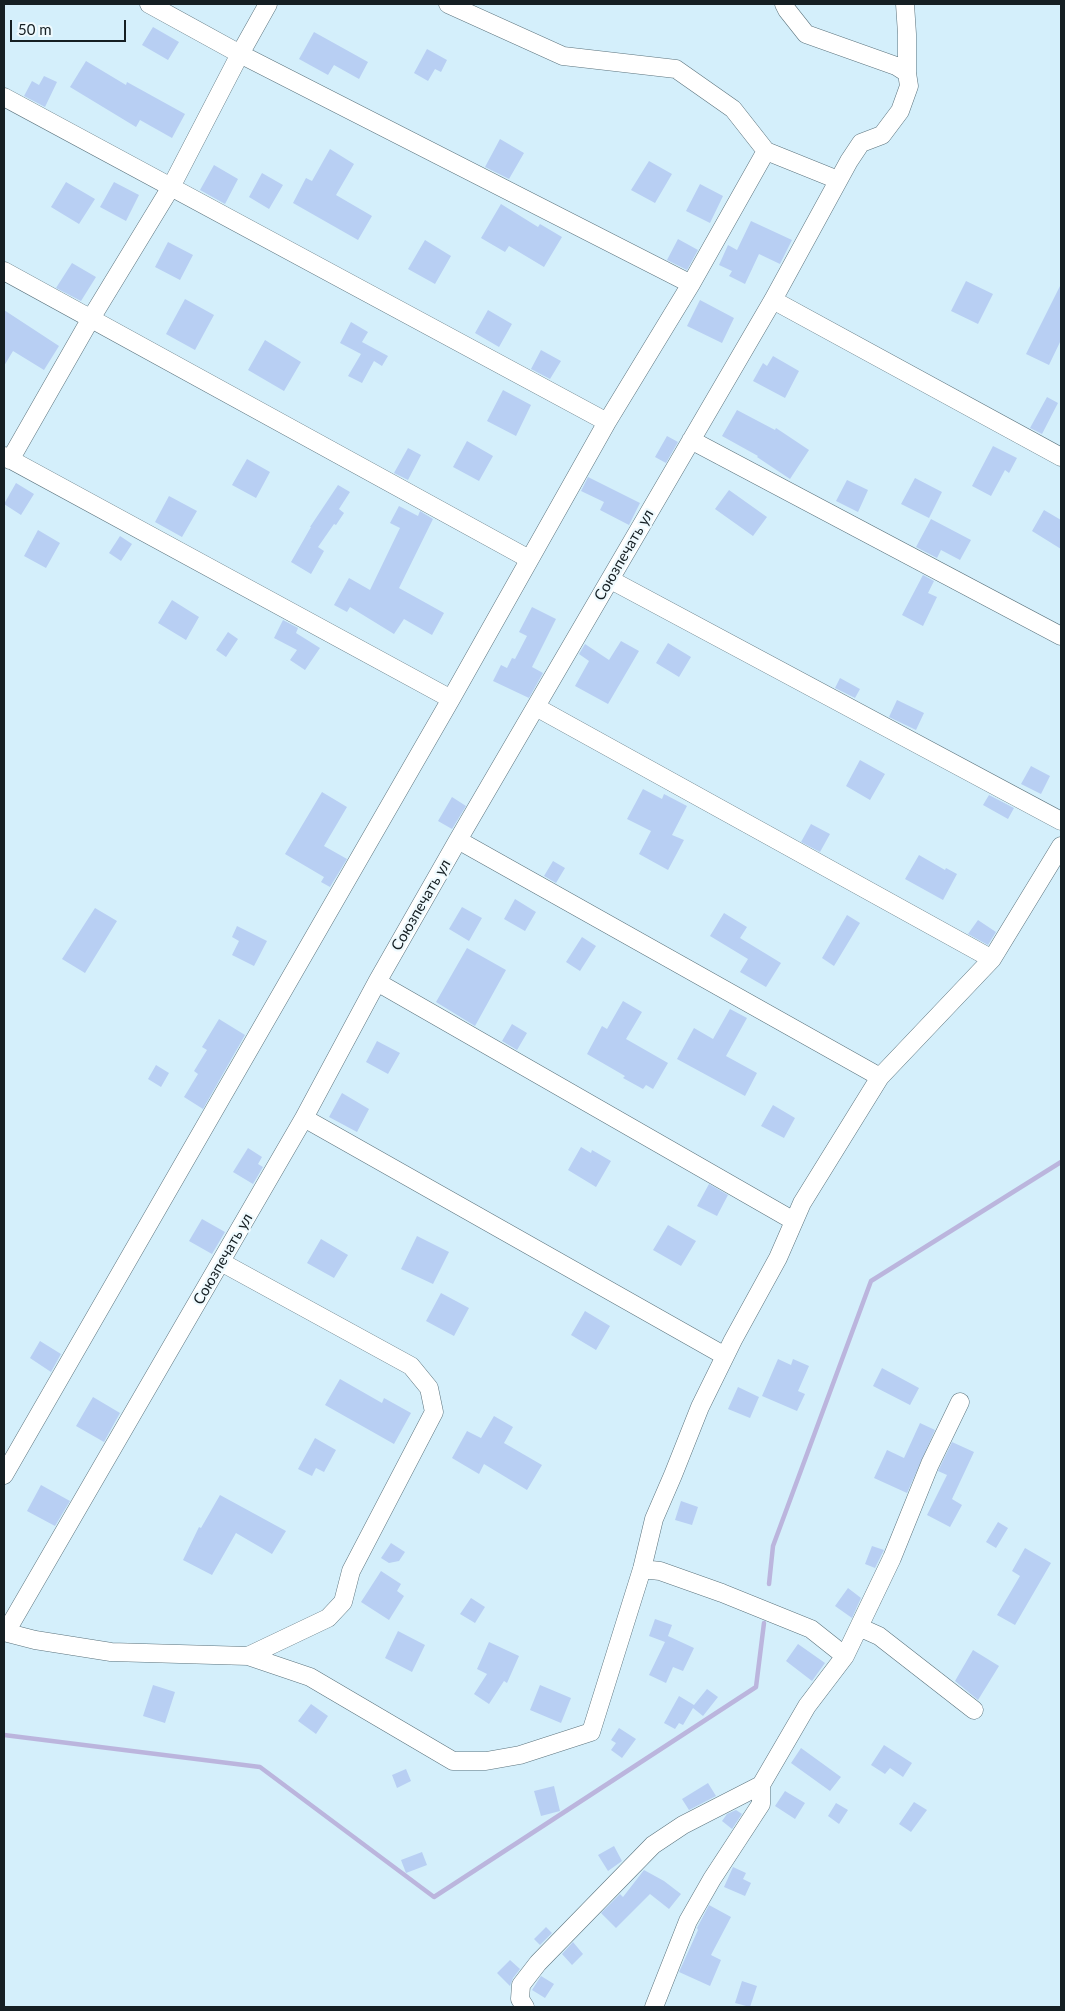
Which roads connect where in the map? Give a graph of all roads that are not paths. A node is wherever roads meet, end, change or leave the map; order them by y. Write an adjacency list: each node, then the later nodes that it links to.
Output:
1 (150, 4): 6 (street)
2 (268, 4): 6 (street)
3 (448, 4): 9 (street)
4 (784, 4): 7 (street)
5 (905, 4): 7 (street, Союзпечать ул)
6 (240, 54): 11 (street); 13 (street)
7 (907, 73): 10 (street, Союзпечать ул)
8 (4, 97): 11 (street)
9 (766, 151): 10 (street); 13 (street)
10 (838, 180): 14 (street, Союзпечать ул)
11 (171, 188): 15 (street); 16 (street)
12 (4, 271): 15 (street)
13 (692, 284): 16 (street)
14 (773, 300): 17 (street, Союзпечать ул); 18 (street)
15 (90, 320): 19 (street); 20 (street)
16 (607, 422): 20 (street)
17 (691, 440): 21 (street, Союзпечать ул); 22 (street)
18 (1061, 457)
19 (7, 458): 23 (street)
20 (529, 559): 23 (street)
21 (611, 580): 24 (street, Союзпечать ул); 25 (street)
22 (1061, 636)
23 (451, 699): 36 (street)
24 (536, 707): 26 (street, Союзпечать ул); 28 (street)
25 (1061, 821)
26 (458, 840): 29 (street, Союзпечать ул); 30 (street)
27 (1061, 846): 28 (street)
28 (992, 958): 30 (street)
29 (377, 982): 31 (street, Союзпечать ул); 32 (street)
30 (880, 1077): 32 (street)
31 (304, 1118): 33 (street, Союзпечать ул); 34 (street)
32 (794, 1221): 34 (street)
33 (221, 1262): 39 (street, Союзпечать ул); 40 (street)
34 (725, 1356): 37 (street)
35 (960, 1402): 38 (street)
36 (4, 1475)
37 (642, 1569): 40 (street); 41 (street)
38 (859, 1627): 41 (street); 42 (street)
39 (4, 1637): 40 (street)
40 (248, 1656)
41 (845, 1656): 43 (street)
42 (974, 1710)
43 (761, 1786): 44 (street); 45 (street)
44 (525, 2007)
45 (654, 2007)

